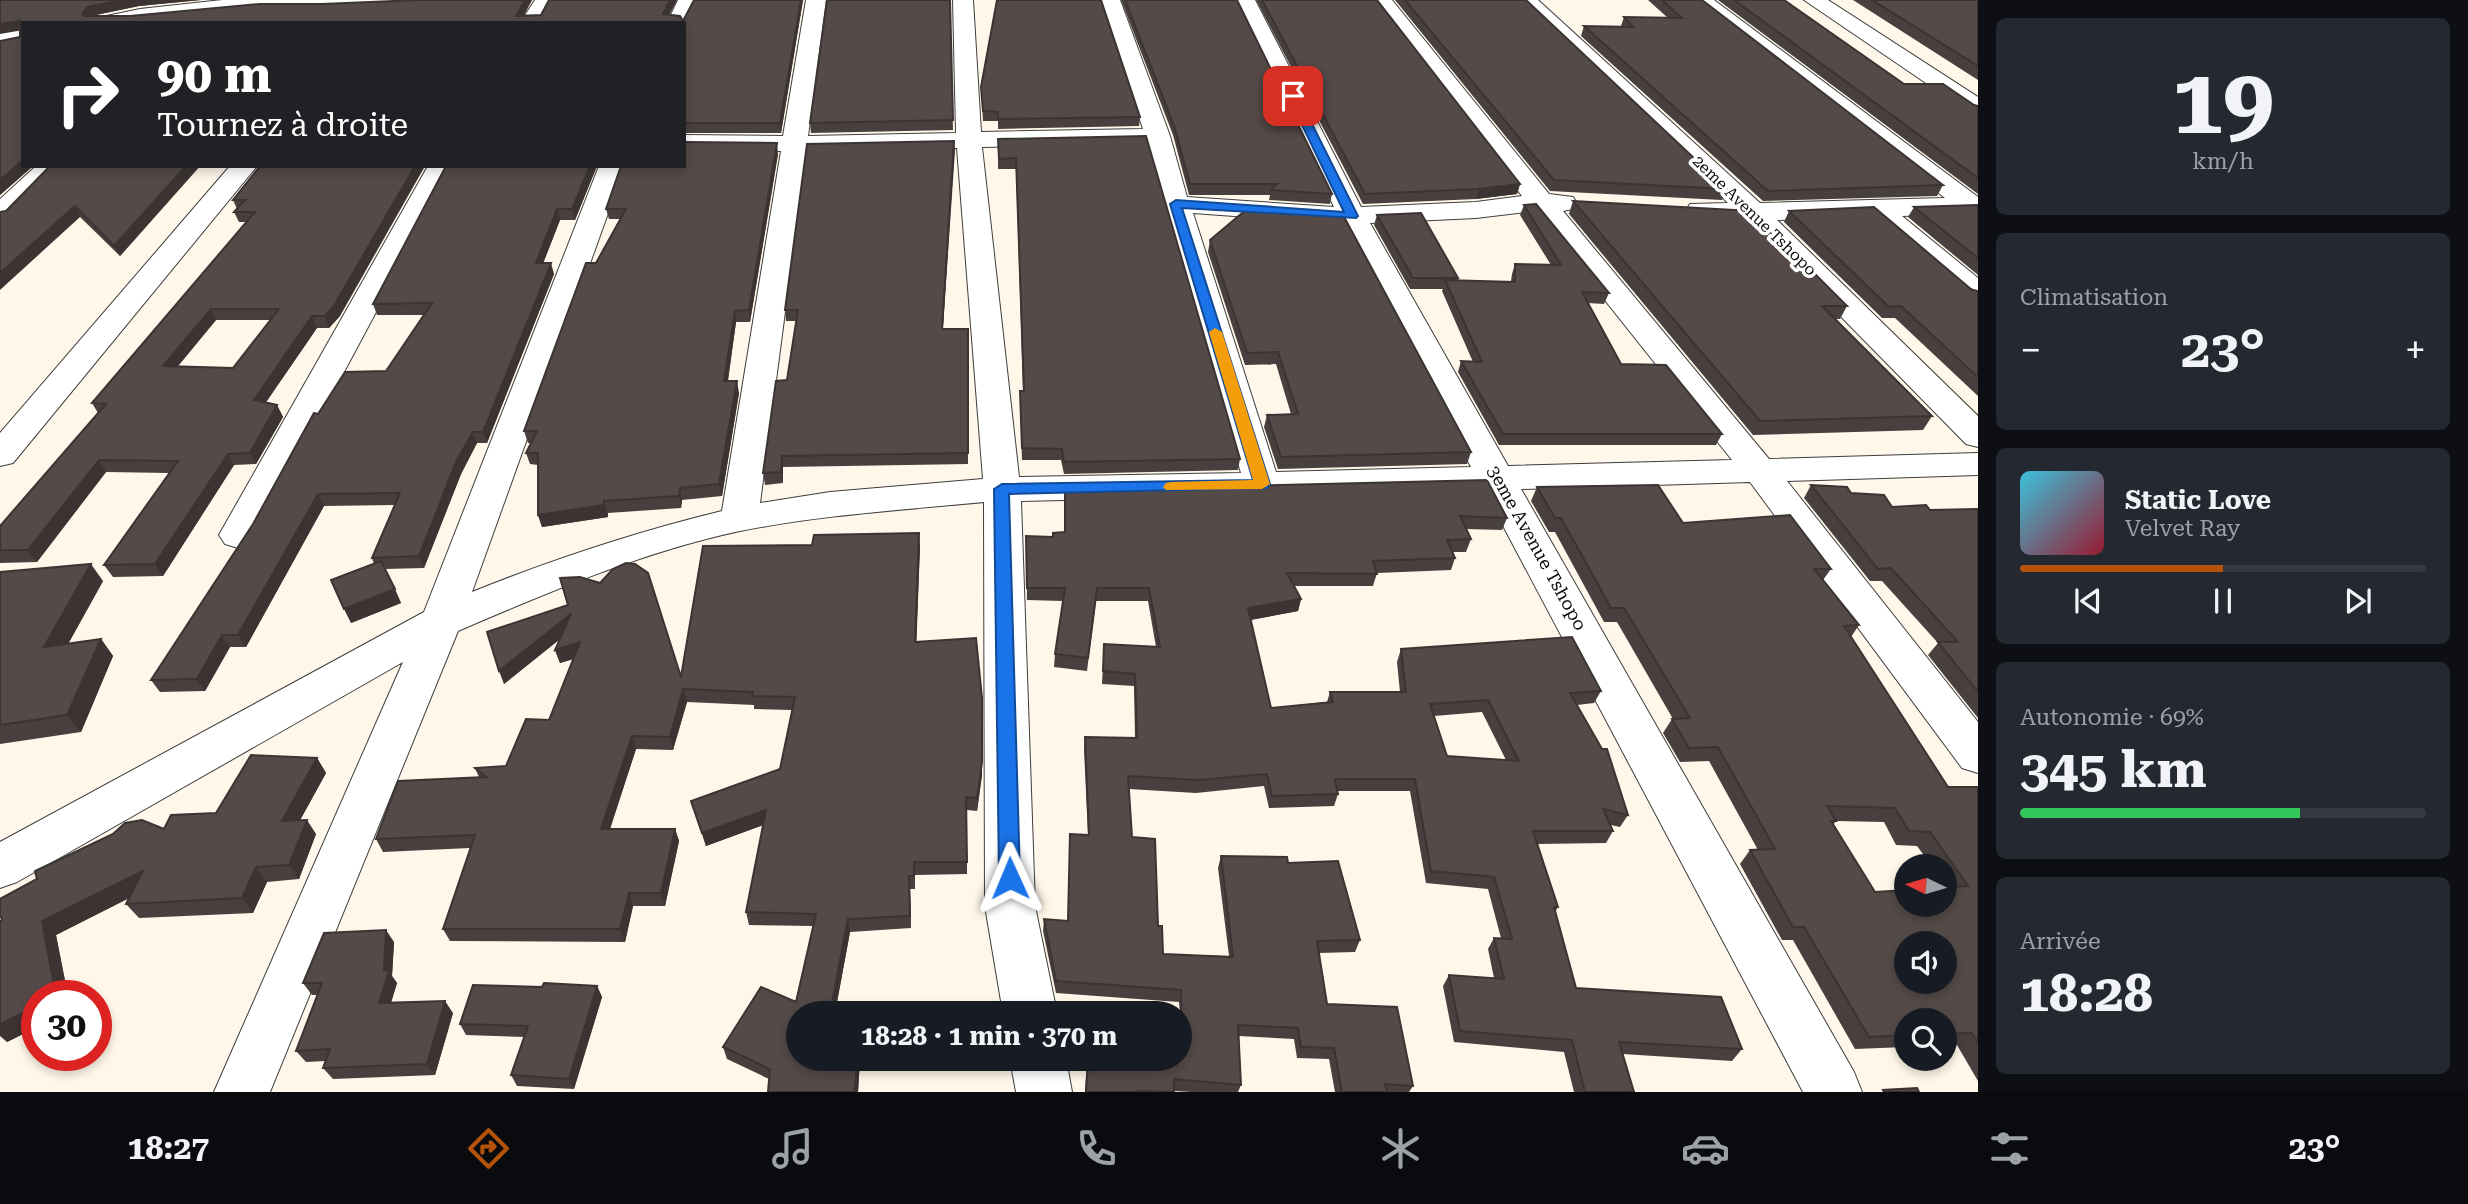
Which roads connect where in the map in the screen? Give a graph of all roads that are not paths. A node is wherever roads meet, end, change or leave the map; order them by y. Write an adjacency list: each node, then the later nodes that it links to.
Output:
1 (210, 0): 14 (street)
2 (388, 0): 3 (street); 14 (street); 17 (street)
3 (428, 0)
4 (545, 0): 18 (street)
5 (688, 0): 19 (street)
6 (816, 0): 26 (street)
7 (963, 0): 24 (street)
8 (1110, 0): 23 (street)
9 (1245, 0): 39 (street, 3eme Avenue Tshopo)
10 (1381, 0): 31 (street)
11 (1526, 0): 37 (street, 2eme Avenue Tshopo)
12 (1701, 0): 34 (street)
13 (1814, 0): 22 (street)
14 (133, 17): 15 (street); 16 (street)
15 (96, 21)
16 (110, 21)
17 (371, 21)
18 (531, 21)
19 (678, 21)
20 (21, 36): 21 (street)
21 (0, 41)
22 (1978, 108)
23 (1158, 136): 24 (street); 32 (street)
24 (969, 140): 26 (street); 47 (street)
25 (686, 142): 26 (street)
26 (794, 144): 48 (street)
27 (49, 168): 38 (street)
28 (242, 168): 42 (street)
29 (440, 168): 49 (street)
30 (611, 168): 50 (street)
31 (1543, 202): 33 (street); 39 (street); 44 (street)
32 (1176, 204): 39 (street); 46 (street)
33 (1583, 204)
34 (1975, 205): 35 (street)
35 (1875, 207): 37 (street); 40 (street)
36 (1676, 209): 37 (street)
37 (1755, 213): 41 (street, 2eme Avenue Tshopo)
38 (0, 214)
39 (1352, 216): 45 (street, 3eme Avenue Tshopo)
40 (1978, 293)
41 (1978, 436)
42 (6, 442)
43 (1978, 464): 44 (street)
44 (1761, 472): 45 (street); 51 (street)
45 (1499, 478): 46 (street); 57 (street, 3eme Avenue Tshopo)
46 (1262, 484): 47 (street)
47 (1002, 489): 48 (street); 53 (street)
48 (738, 519): 50 (street)
49 (238, 535)
50 (441, 621): 52 (street); 55 (street)
51 (1978, 755)
52 (0, 867)
53 (1028, 1001)
54 (1040, 1071): 56 (street)
55 (242, 1092)
56 (1044, 1092)
57 (1834, 1092)

